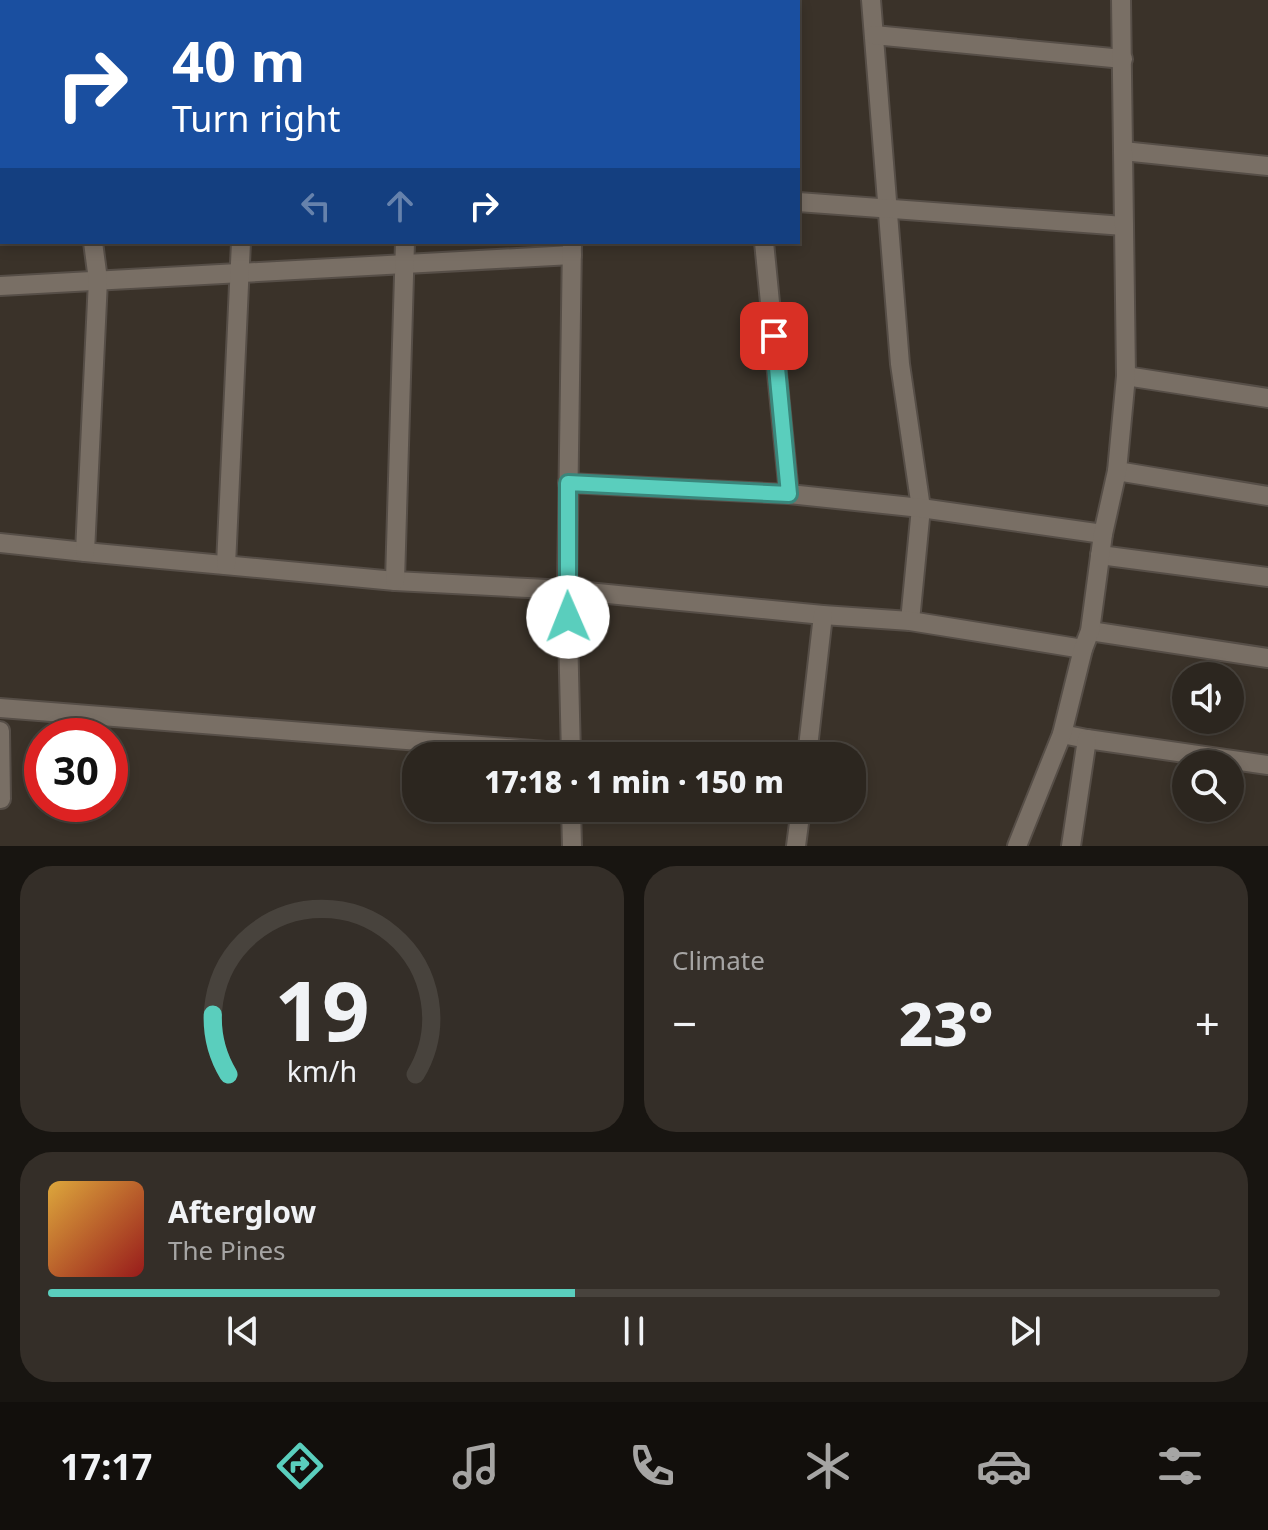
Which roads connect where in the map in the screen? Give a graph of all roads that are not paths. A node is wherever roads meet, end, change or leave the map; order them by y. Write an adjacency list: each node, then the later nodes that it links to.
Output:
1 (871, 0): 3 (street)
2 (1121, 0): 4 (street)
3 (874, 35): 4 (street); 8 (street)
4 (1123, 59): 5 (street)
5 (1123, 151): 6 (street); 9 (street)
6 (1268, 166)
7 (800, 202): 8 (street)
8 (888, 209): 9 (street); 25 (street)
9 (1124, 226): 19 (street)
10 (93, 244): 17 (street)
11 (241, 244): 16 (street)
12 (405, 244): 15 (street)
13 (764, 244): 23 (street)
14 (572, 249): 15 (street); 22 (street)
15 (404, 264): 16 (street); 32 (street)
16 (239, 271): 17 (street); 30 (street)
17 (98, 280): 18 (street); 28 (street)
18 (0, 286)
19 (1126, 376): 20 (street); 21 (street)
20 (1268, 398)
21 (1117, 471): 24 (street); 26 (street)
22 (568, 483): 23 (street); 33 (street)
23 (789, 494): 25 (street)
24 (1268, 496)
25 (921, 508): 26 (street); 35 (street)
26 (1103, 534): 29 (street)
27 (0, 543): 28 (street)
28 (85, 552): 30 (street)
29 (1100, 555): 31 (street); 36 (street)
30 (226, 565): 32 (street)
31 (1268, 577)
32 (395, 581): 33 (street)
33 (567, 590): 34 (street); 44 (street)
34 (823, 615): 35 (street); 45 (street)
35 (910, 621): 37 (street)
36 (1090, 631): 37 (street); 38 (street)
37 (1083, 649): 41 (street)
38 (1268, 658)
39 (0, 708): 43 (street)
40 (0, 731): 47 (street)
41 (1062, 734): 42 (street); 52 (street)
42 (1087, 739): 46 (street); 53 (street)
43 (422, 742)
44 (571, 742)
45 (809, 742)
46 (1268, 765)
47 (1, 799)
48 (571, 822): 50 (street)
49 (799, 822): 51 (street)
50 (572, 846)
51 (796, 846)
52 (1017, 846)
53 (1071, 846)

